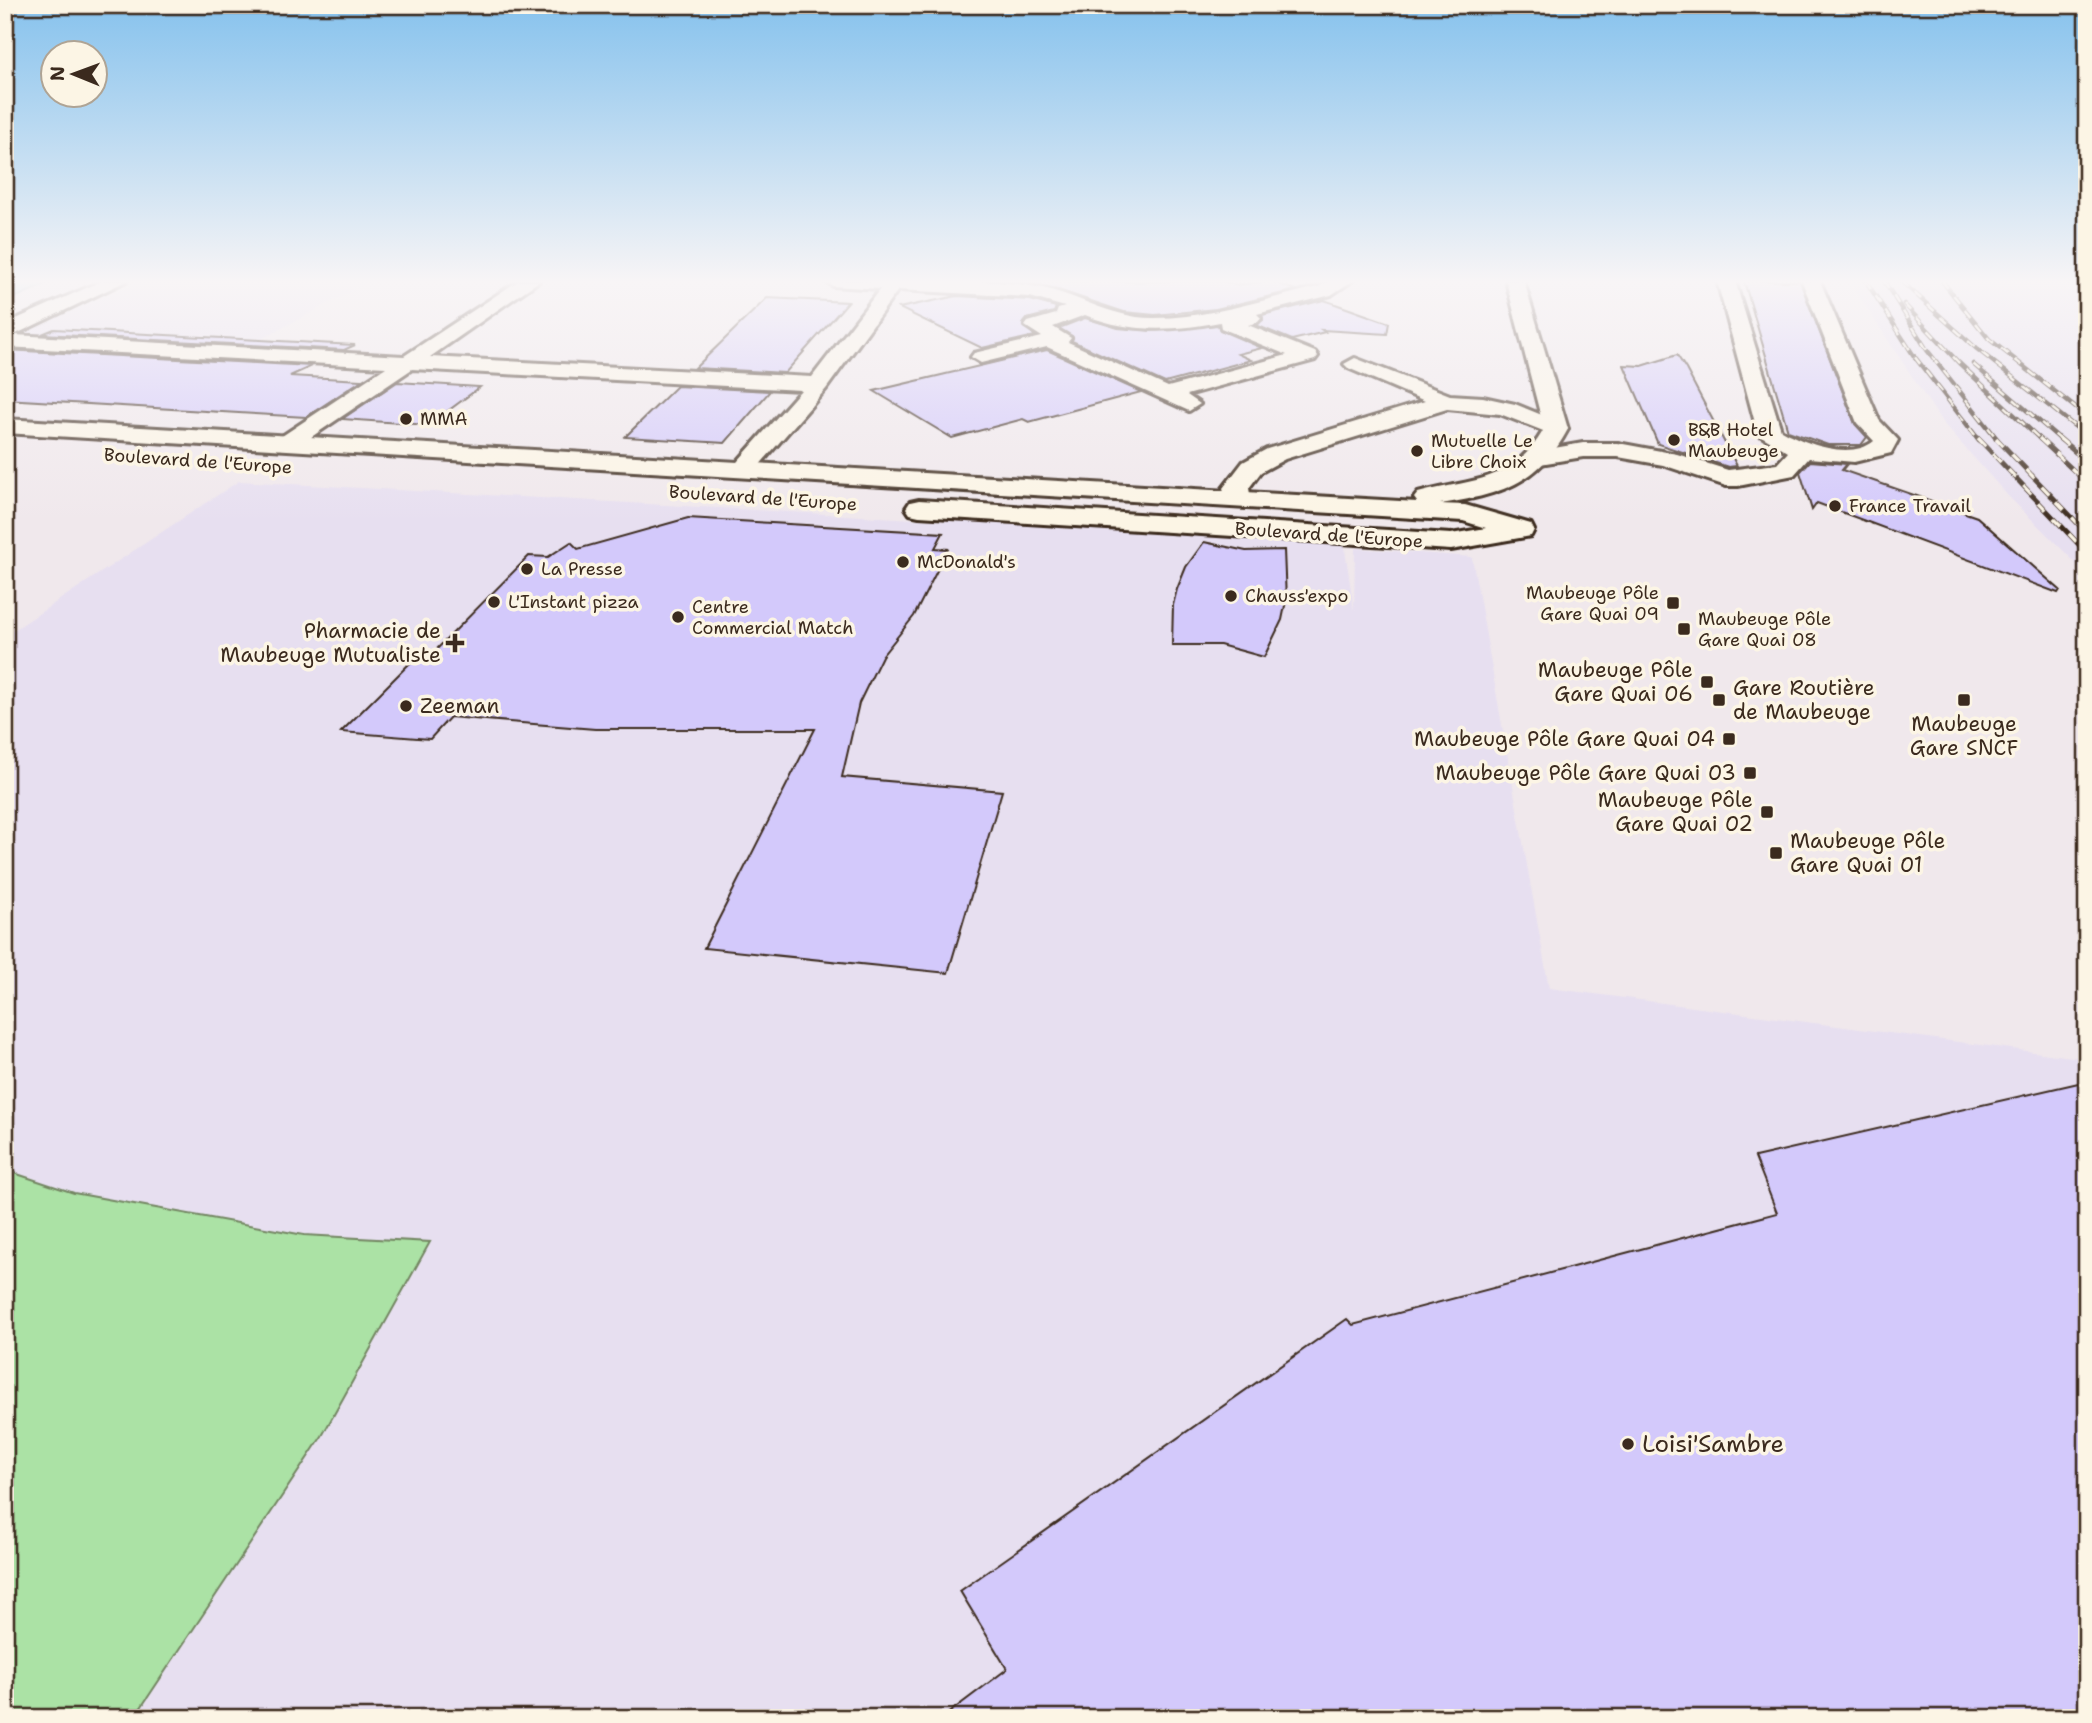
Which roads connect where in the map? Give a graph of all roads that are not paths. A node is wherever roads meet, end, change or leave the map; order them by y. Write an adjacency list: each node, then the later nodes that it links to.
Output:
1 (380, 361): 8 (street)
2 (835, 361): 10 (street)
3 (1094, 361): 11 (street)
4 (1288, 361): 11 (street)
5 (1538, 361): 15 (street)
6 (1748, 361): 18 (street)
7 (1844, 361): 18 (street)
8 (409, 363): 10 (street); 16 (street)
9 (1354, 365): 12 (street)
10 (818, 384): 21 (street)
11 (1166, 394): 13 (street)
12 (1446, 402): 15 (street); 23 (street)
13 (1194, 407)
14 (5, 425): 16 (street)
15 (1556, 429): 19 (street)
16 (287, 443): 21 (street)
17 (5, 449): 20 (street, Boulevard de l'Europe)
18 (1802, 451): 19 (street)
19 (1540, 457): 22 (street)
20 (307, 469)
21 (741, 471): 23 (street)
22 (1503, 482): 24 (street); 26 (street)
23 (1238, 500): 24 (street)
24 (1382, 505): 26 (street)
25 (897, 507): 26 (street, Boulevard de l'Europe)
26 (1521, 530)

